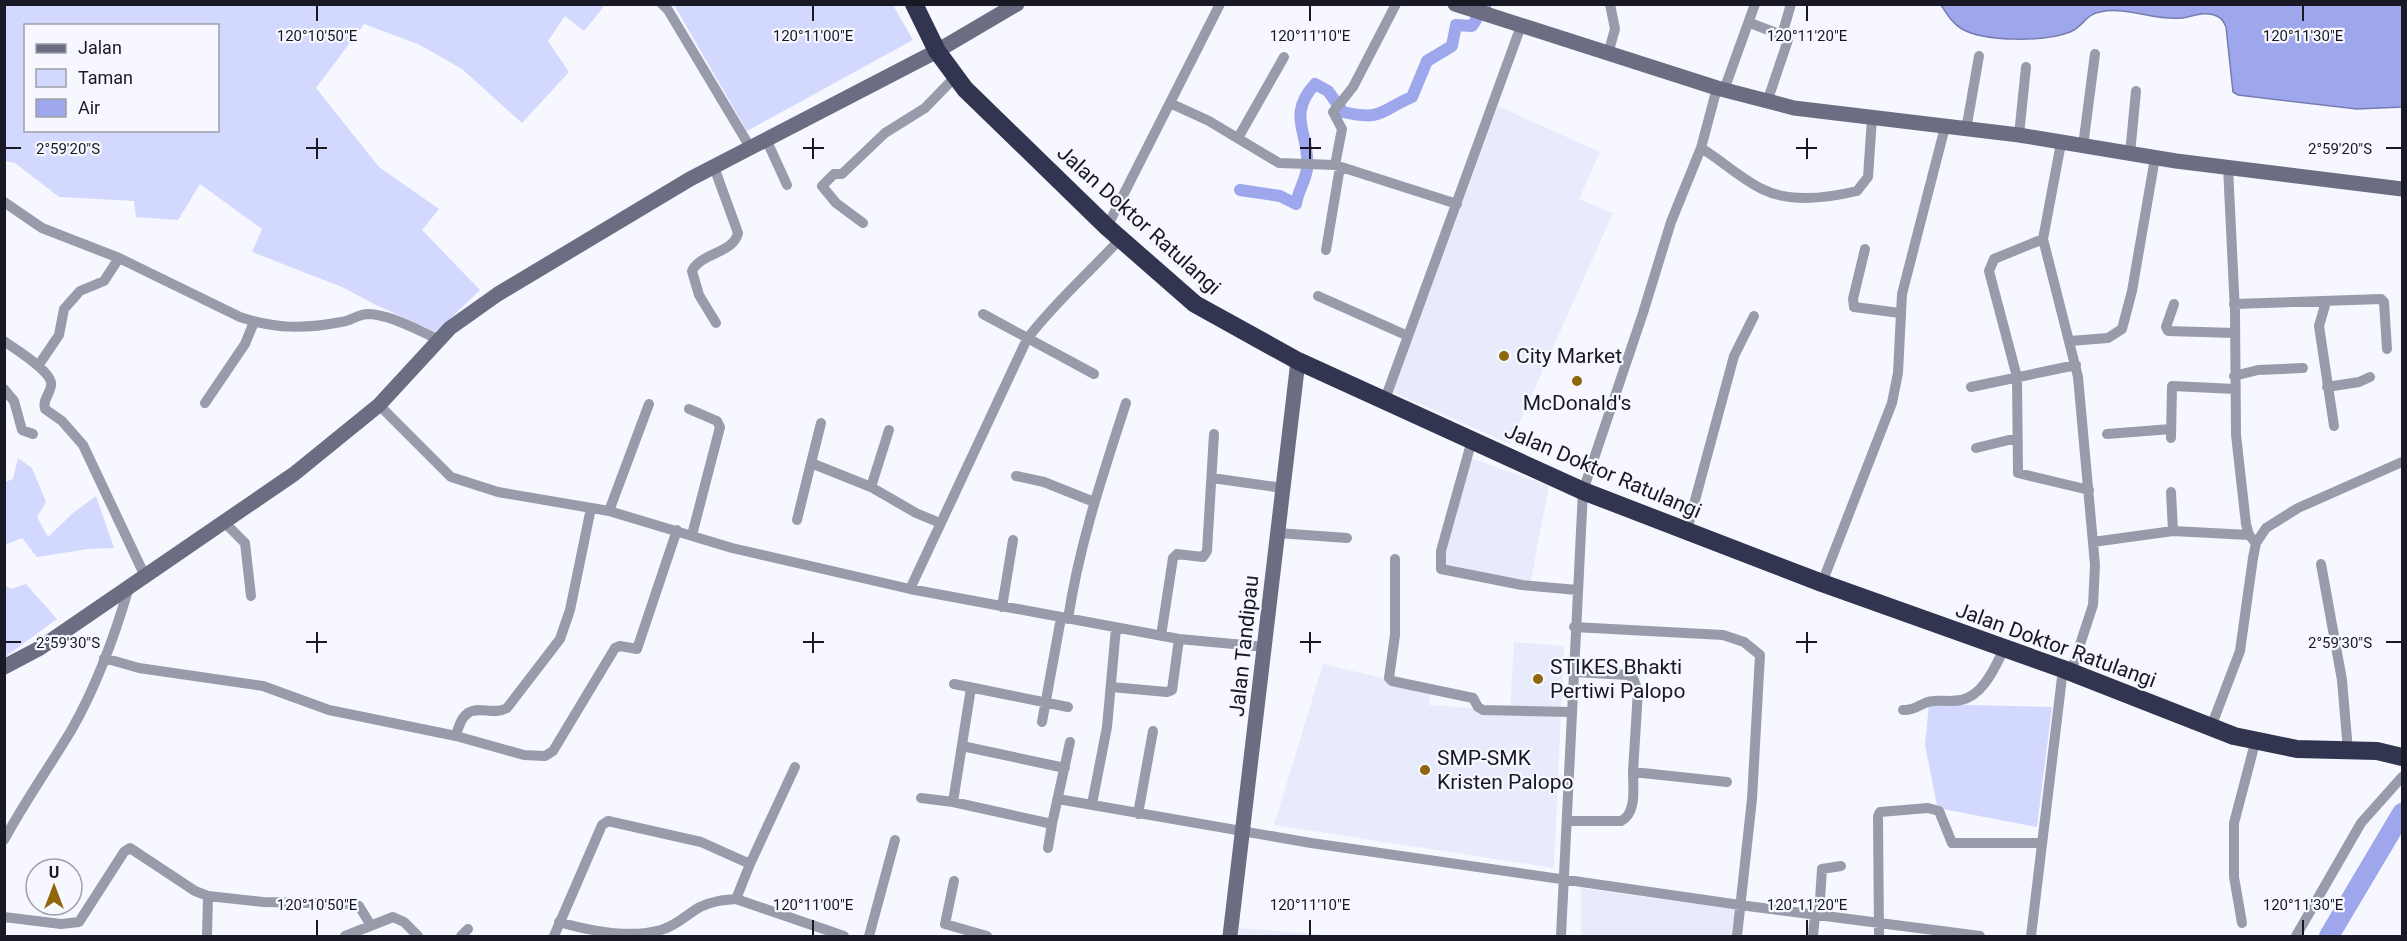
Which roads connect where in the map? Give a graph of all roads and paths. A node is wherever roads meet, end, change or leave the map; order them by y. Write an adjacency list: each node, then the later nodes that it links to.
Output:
1 (662, 4): 32 (street)
2 (914, 4): 13 (highway, Jalan Doktor Ratulangi)
3 (1017, 4): 13 (street)
4 (1220, 4): 23 (street)
5 (1396, 4): 36 (street)
6 (1610, 4): 14 (street)
7 (1755, 4): 10 (street)
8 (1791, 4): 12 (street)
9 (1458, 6): 11 (street)
10 (1750, 23): 12 (street); 20 (street)
11 (1521, 26): 14 (street); 42 (street)
12 (1782, 35): 22 (street)
13 (937, 51): 19 (highway, Jalan Doktor Ratulangi); 29 (street)
14 (1608, 54): 20 (street)
15 (2095, 54): 31 (street)
16 (1979, 56): 26 (street)
17 (1284, 57): 28 (street)
18 (2026, 67): 27 (street)
19 (956, 76): 43 (street); 44 (highway, Jalan Doktor Ratulangi)
20 (1721, 89): 22 (street); 33 (street)
21 (2136, 91): 34 (street)
22 (1767, 102): 24 (street)
23 (1172, 104): 28 (street); 44 (street)
24 (1872, 118): 25 (street); 33 (street)
25 (1945, 127): 26 (street); 53 (street)
26 (1966, 130): 27 (street)
27 (2019, 135): 30 (street)
28 (1238, 138): 36 (street)
29 (766, 139): 32 (street); 39 (street)
30 (2061, 143): 31 (street); 45 (street)
31 (2083, 146): 34 (street)
32 (750, 147): 37 (street)
33 (1701, 148): 99 (street)
34 (2130, 154): 35 (street)
35 (2155, 158): 38 (street); 63 (street)
36 (1337, 166): 42 (street); 47 (street)
37 (714, 167): 57 (street); 60 (street)
38 (2228, 167): 40 (street); 51 (street)
39 (787, 185)
40 (2403, 189)
41 (4, 202): 48 (street)
42 (1457, 204): 59 (street)
43 (863, 223)
44 (1114, 233): 61 (street); 65 (highway, Jalan Doktor Ratulangi)
45 (2043, 239): 63 (street); 71 (street)
46 (1865, 249): 53 (street)
47 (1326, 250)
48 (119, 258): 56 (street); 67 (street)
49 (1318, 296): 59 (street)
50 (2326, 302): 51 (street); 64 (street); 74 (street)
51 (2234, 303): 58 (street)
52 (2174, 304): 58 (street)
53 (1900, 313): 119 (street)
54 (983, 314): 61 (street)
55 (1754, 316): 108 (street)
56 (254, 322): 60 (street); 78 (street)
57 (716, 323)
58 (2235, 333): 70 (street)
59 (1408, 336): 77 (street)
60 (438, 339): 81 (street)
61 (1027, 339): 69 (street); 106 (street)
62 (4, 341): 67 (street)
63 (2070, 341): 66 (street)
64 (2387, 349)
65 (1298, 361): 77 (highway, Jalan Doktor Ratulangi); 97 (street, Jalan Tandipau)
66 (2076, 364): 71 (street); 98 (street)
67 (38, 366): 118 (street)
68 (2303, 368): 70 (street)
69 (1094, 374)
70 (2234, 376): 76 (street)
71 (2017, 377): 73 (street); 89 (street)
72 (2370, 377): 74 (street)
73 (1971, 387)
74 (2327, 387): 84 (street)
75 (4, 389): 86 (street)
76 (2235, 389): 88 (street); 113 (street)
77 (1384, 402): 90 (highway, Jalan Doktor Ratulangi)
78 (205, 403)
79 (1126, 403): 101 (street)
80 (649, 404): 103 (street)
81 (379, 405): 102 (street); 105 (street)
82 (689, 409): 111 (street)
83 (821, 423): 92 (street)
84 (2334, 426)
85 (889, 430): 96 (street)
86 (33, 434)
87 (1214, 434): 95 (street)
88 (2107, 434)
89 (2017, 438): 91 (street); 98 (street)
90 (1472, 440): 99 (highway, Jalan Doktor Ratulangi); 122 (street)
91 (1976, 448)
92 (811, 463): 96 (street); 104 (street)
93 (2402, 464): 113 (street)
94 (1016, 476): 101 (street)
95 (1212, 478): 97 (street); 128 (street)
96 (871, 487): 106 (street)
97 (1283, 489): 110 (street, Jalan Tandipau)
98 (2088, 490): 115 (street)
99 (1583, 491): 108 (highway, Jalan Doktor Ratulangi); 122 (street)
100 (2171, 492): 109 (street)
101 (1094, 502): 125 (street)
102 (591, 507): 103 (street); 146 (street)
103 (609, 511): 107 (street)
104 (797, 520)
105 (225, 523): 118 (street); 123 (street)
106 (940, 523): 121 (street)
107 (677, 530): 111 (street); 146 (street)
108 (1687, 530): 119 (highway, Jalan Doktor Ratulangi)
109 (2173, 531): 113 (street); 115 (street)
110 (1278, 533): 112 (street); 130 (street, Jalan Tandipau)
111 (692, 535): 121 (street)
112 (1347, 538)
113 (2253, 539): 144 (street)
114 (1012, 540): 124 (street)
115 (2093, 542): 134 (street)
116 (1395, 559): 142 (street)
117 (2321, 564): 150 (street)
118 (144, 574): 120 (street)
119 (1822, 583): 131 (highway, Jalan Doktor Ratulangi)
120 (129, 586): 132 (street); 133 (street)
121 (910, 589): 124 (street)
122 (1577, 590): 126 (street)
123 (251, 596)
124 (1002, 607): 125 (street)
125 (1064, 619): 127 (street); 139 (street)
126 (1574, 627): 135 (street); 175 (street)
127 (1116, 628): 128 (street); 137 (street)
128 (1161, 636): 129 (street)
129 (1179, 639): 130 (street); 137 (street)
130 (1266, 647): 164 (street, Jalan Tandipau)
131 (2004, 649): 134 (highway, Jalan Doktor Ratulangi); 141 (street)
132 (104, 658): 146 (street); 165 (street)
133 (4, 667)
134 (2067, 670): 144 (highway, Jalan Doktor Ratulangi); 167 (street)
135 (1573, 672): 142 (street); 154 (street)
136 (954, 684): 138 (street)
137 (1111, 687): 160 (street)
138 (971, 688): 139 (street); 149 (street)
139 (1045, 702): 140 (street); 143 (street)
140 (1068, 707)
141 (1903, 710)
142 (1571, 712): 162 (street)
143 (1042, 722)
144 (2211, 728): 148 (highway, Jalan Doktor Ratulangi)
145 (1153, 731): 161 (street)
146 (456, 736)
147 (1070, 742): 153 (street)
148 (2255, 743): 150 (highway, Jalan Doktor Ratulangi); 179 (street)
149 (962, 746): 153 (street); 159 (street)
150 (2348, 751): 151 (highway, Jalan Doktor Ratulangi)
151 (2403, 757)
152 (795, 767): 169 (street)
153 (1065, 768): 158 (street)
154 (1633, 772): 156 (street); 162 (street)
155 (2403, 777): 196 (street)
156 (1727, 782)
157 (921, 798): 159 (street)
158 (1058, 799): 160 (street); 163 (street)
159 (953, 802): 163 (street)
160 (1092, 804): 161 (street)
161 (1138, 814): 164 (street)
162 (1567, 821): 171 (street)
163 (1052, 824): 168 (street)
164 (1244, 832): 171 (street); 189 (street, Jalan Tandipau)
165 (4, 840)
166 (896, 840): 187 (street)
167 (2042, 843): 181 (street); 195 (street)
168 (1048, 848)
169 (750, 864): 174 (street); 178 (street)
170 (1841, 866): 176 (street)
171 (1564, 879): 175 (street); 190 (street)
172 (954, 881): 188 (street)
173 (208, 896): 177 (street); 180 (street); 182 (street)
174 (736, 899): 178 (street); 186 (street)
175 (1740, 905): 176 (street); 191 (street)
176 (1817, 915): 181 (street); 192 (street)
177 (4, 917)
178 (560, 922): 185 (street)
179 (2242, 923)
180 (370, 924): 183 (street); 184 (street)
181 (1880, 925): 193 (street); 194 (street)
182 (207, 936)
183 (345, 936)
184 (418, 936)
185 (554, 936)
186 (844, 936)
187 (869, 936)
188 (987, 936)
189 (1230, 936)
190 (1562, 936)
191 (1737, 936)
192 (1814, 936)
193 (1879, 936)
194 (1980, 936)
195 (2031, 936)
196 (2296, 936)

